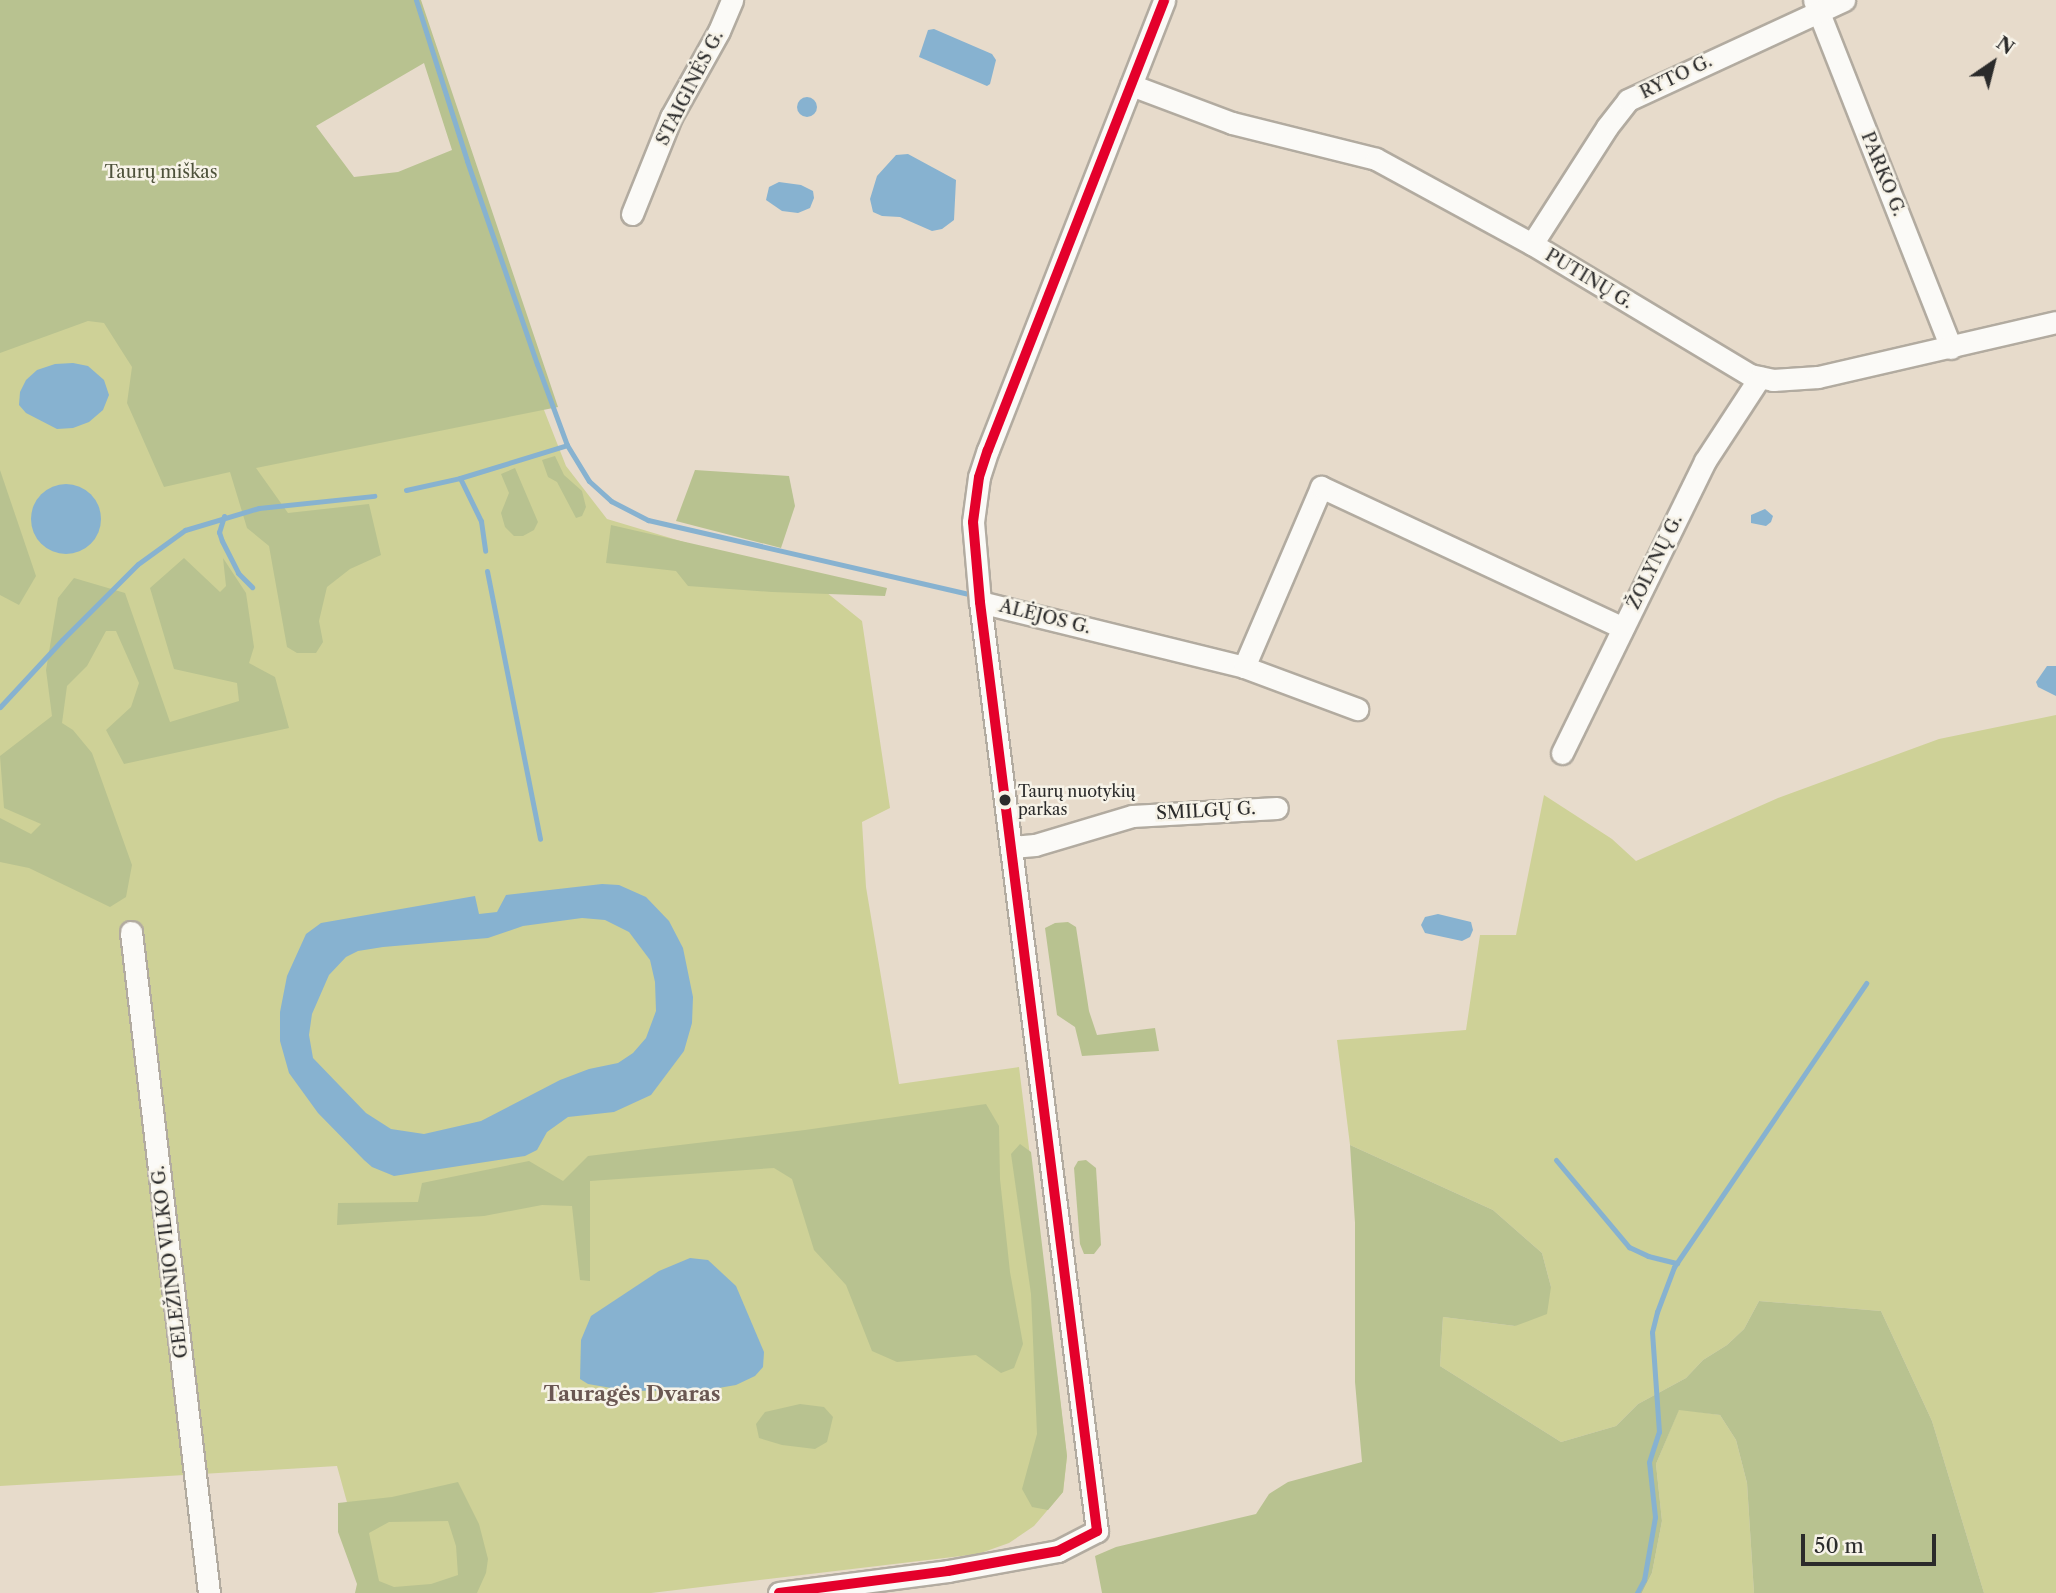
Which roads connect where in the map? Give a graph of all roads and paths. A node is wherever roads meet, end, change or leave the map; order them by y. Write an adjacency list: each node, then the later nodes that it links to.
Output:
1 (732, 0): 6 (street, STAIGINĖS G.)
2 (1164, 0): 5 (street, ALĖJOS G.)
3 (1844, 0): 4 (street, RYTO G.)
4 (1816, 6): 7 (street, RYTO G.); 9 (street, PARKO G.)
5 (1131, 85): 7 (street, PUTINŲ G.); 11 (street, ALĖJOS G.)
6 (632, 214)
7 (1532, 244): 10 (street, PUTINŲ G.)
8 (2056, 322): 9 (street, PUTINŲ G.)
9 (1951, 348): 10 (street, PUTINŲ G.)
10 (1760, 377): 12 (street, ŽOLYNŲ G.)
11 (980, 602): 13 (street, ALĖJOS G.); 17 (street)
12 (1623, 628): 13 (street); 15 (street, ŽOLYNŲ G.)
13 (1244, 667): 14 (street, ALĖJOS G.)
14 (1357, 709)
15 (1562, 753)
16 (1278, 808): 17 (street, SMILGŲ G.)
17 (1012, 847): 20 (street)
18 (131, 932): 19 (street, GELEŽINIO VILKO G.)
19 (209, 1593)
20 (779, 1593)

